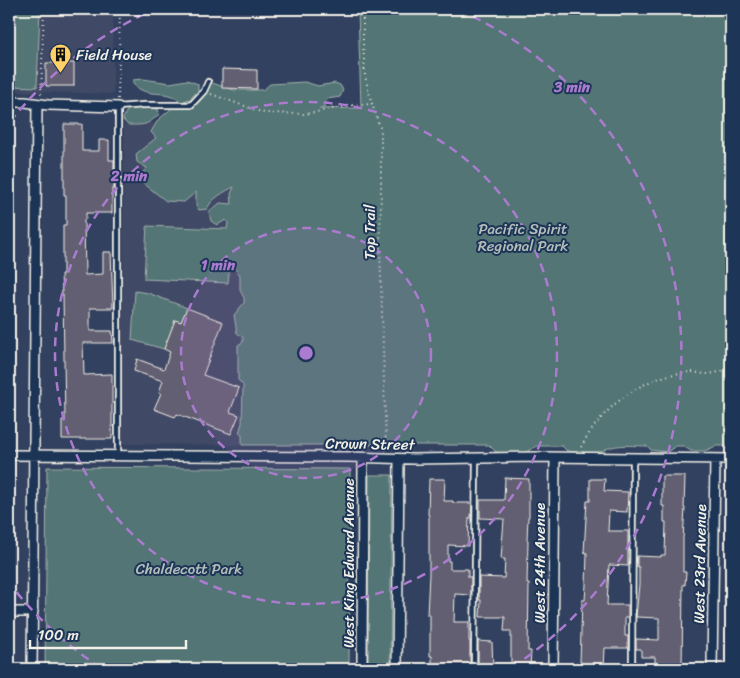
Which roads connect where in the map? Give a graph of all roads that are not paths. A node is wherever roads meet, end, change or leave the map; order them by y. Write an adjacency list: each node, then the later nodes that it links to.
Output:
1 (208, 82): 4 (lane)
2 (9, 102): 3 (street)
3 (37, 104): 4 (street); 6 (street)
4 (118, 107): 7 (lane)
5 (9, 455): 6 (street, Crown Street)
6 (34, 455): 7 (street, Crown Street); 16 (street)
7 (118, 456): 8 (street, Crown Street)
8 (364, 458): 11 (street, Crown Street); 18 (street, West King Edward Avenue)
9 (555, 458): 10 (street, Crown Street); 12 (street, Crown Street); 21 (street, West 24th Avenue)
10 (633, 458): 13 (street, Crown Street); 22 (lane)
11 (399, 459): 12 (street, Crown Street); 19 (street)
12 (476, 459): 20 (lane)
13 (715, 459): 14 (street, Crown Street); 23 (street, West 23rd Avenue)
14 (731, 459)
15 (9, 612): 16 (street)
16 (33, 612): 17 (street)
17 (32, 669)
18 (362, 669)
19 (397, 669)
20 (474, 669)
21 (553, 669)
22 (632, 669)
23 (712, 669)

